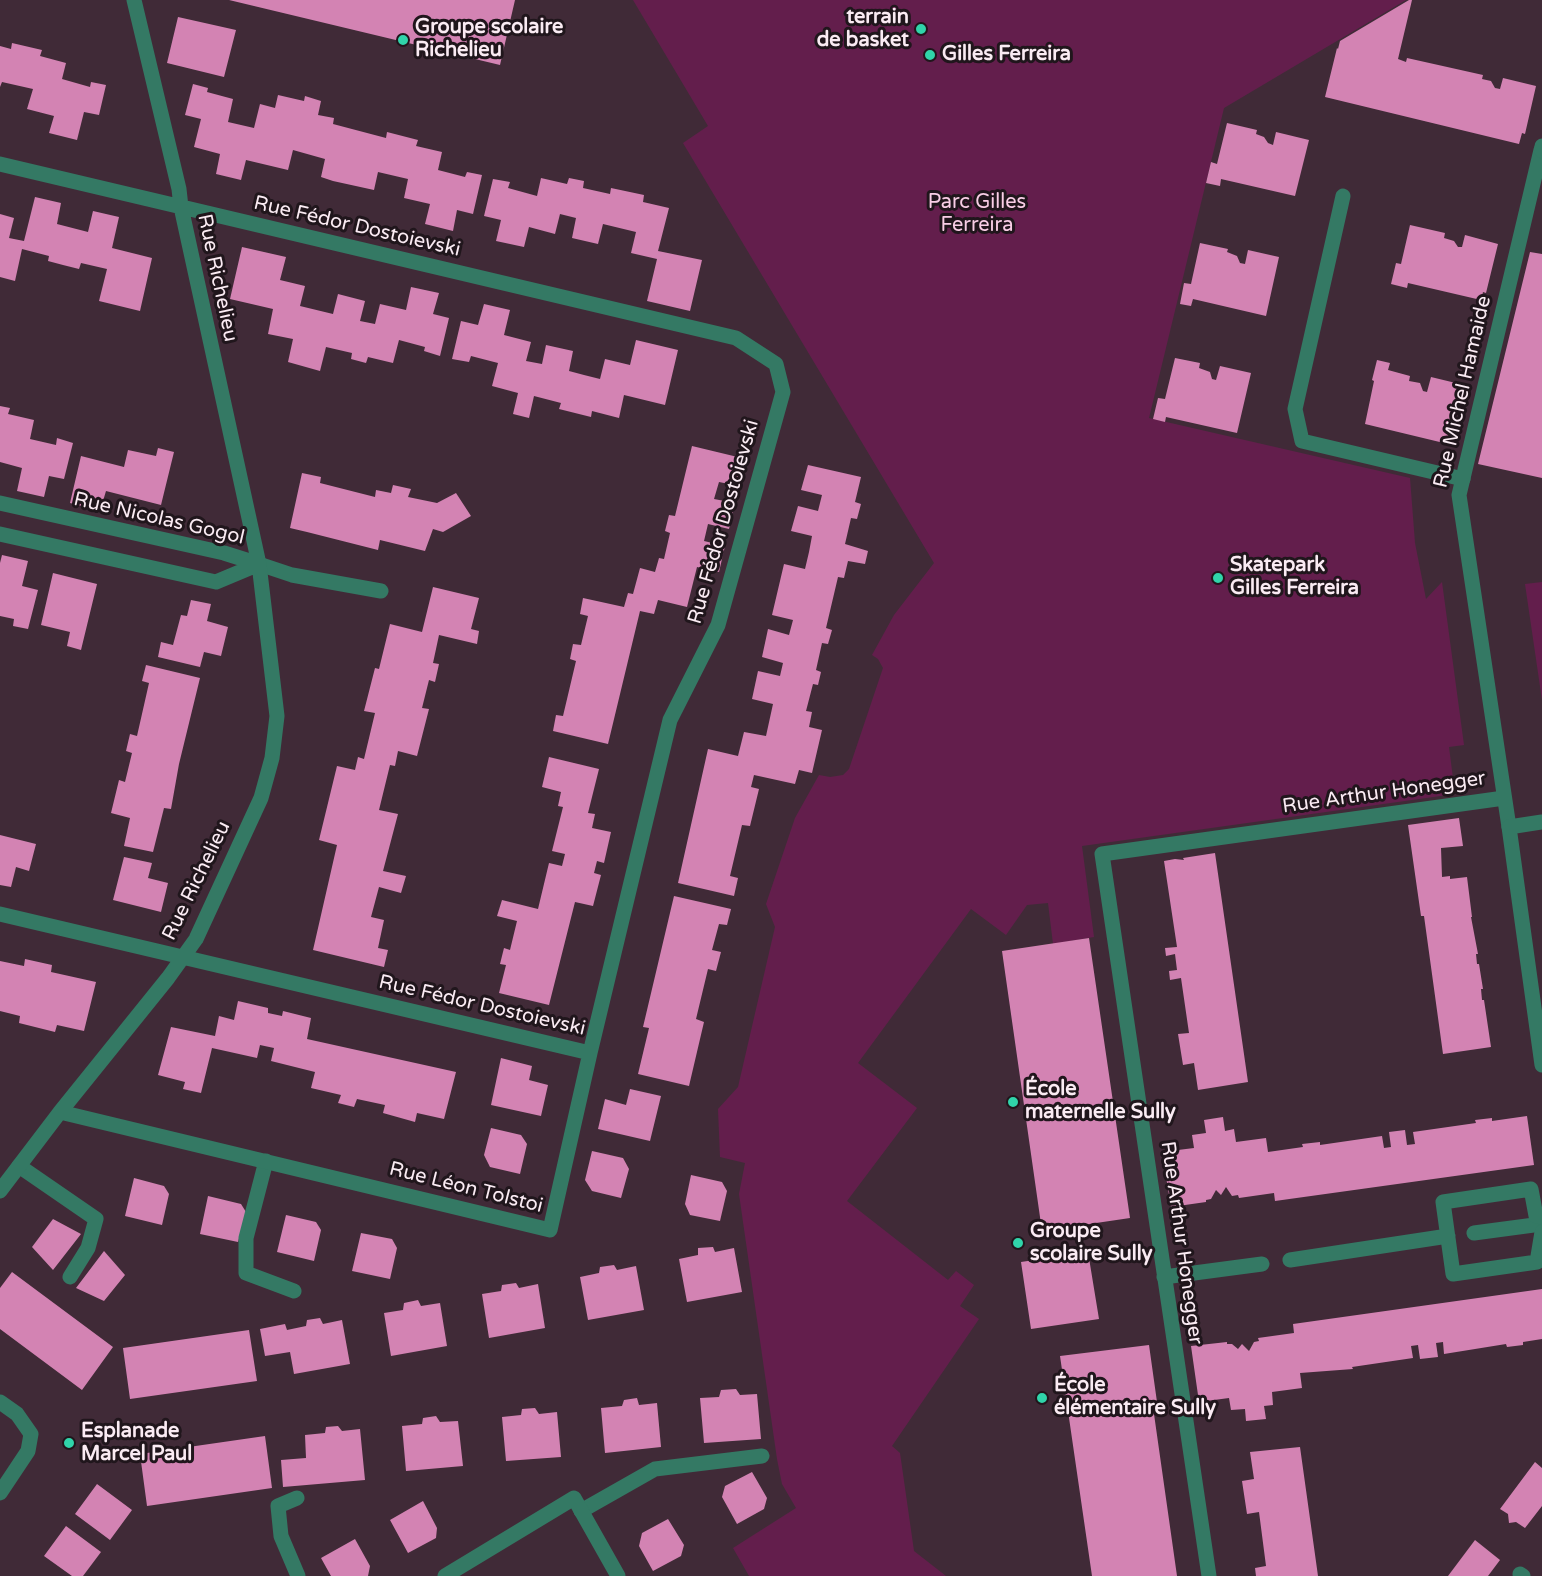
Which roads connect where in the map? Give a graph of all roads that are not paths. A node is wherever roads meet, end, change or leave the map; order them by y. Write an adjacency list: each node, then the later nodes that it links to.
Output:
1 (134, 0): 5 (street, Rue Richelieu)
2 (1542, 149): 6 (street, Rue Michel Hamaide)
3 (0, 164): 5 (street, Rue Fédor Dostoievski)
4 (1343, 196): 6 (street)
5 (181, 207): 9 (street, Rue Richelieu); 16 (street, Rue Fédor Dostoievski)
6 (1463, 479): 11 (street, Rue Michel Hamaide)
7 (0, 503): 9 (street, Rue Nicolas Gogol)
8 (0, 534): 9 (street, Rue Nicolas Gogol)
9 (259, 564): 10 (street); 15 (street, Rue Richelieu)
10 (381, 591)
11 (1504, 798): 13 (street, Rue Michel Hamaide); 30 (street, Rue Arthur Honegger)
12 (1542, 822): 13 (street)
13 (1509, 827): 17 (street, Rue Michel Hamaide)
14 (0, 914): 15 (street, Rue Fédor Dostoievski)
15 (183, 957): 16 (street, Rue Fédor Dostoievski); 18 (street, Rue Richelieu)
16 (590, 1053): 19 (street, Rue Léon Tolstoi)
17 (1542, 1065)
18 (60, 1112): 19 (street, Rue Léon Tolstoi); 20 (street, Rue Richelieu)
19 (266, 1161): 31 (street)
20 (19, 1166): 21 (street, Rue Richelieu); 29 (street)
21 (0, 1191)
22 (1542, 1217): 26 (street)
23 (1542, 1224): 24 (street)
24 (1473, 1233)
25 (1542, 1233): 26 (street)
26 (1448, 1236): 27 (street)
27 (1290, 1260)
28 (1262, 1264): 30 (street)
29 (70, 1276)
30 (1164, 1276): 40 (street, Rue Arthur Honegger)
31 (294, 1291)
32 (0, 1402): 34 (street)
33 (762, 1456): 36 (street)
34 (0, 1493)
35 (297, 1498): 38 (street)
36 (581, 1511): 37 (street); 39 (street)
37 (454, 1574)
38 (298, 1576)
39 (618, 1576)
40 (1209, 1576)

